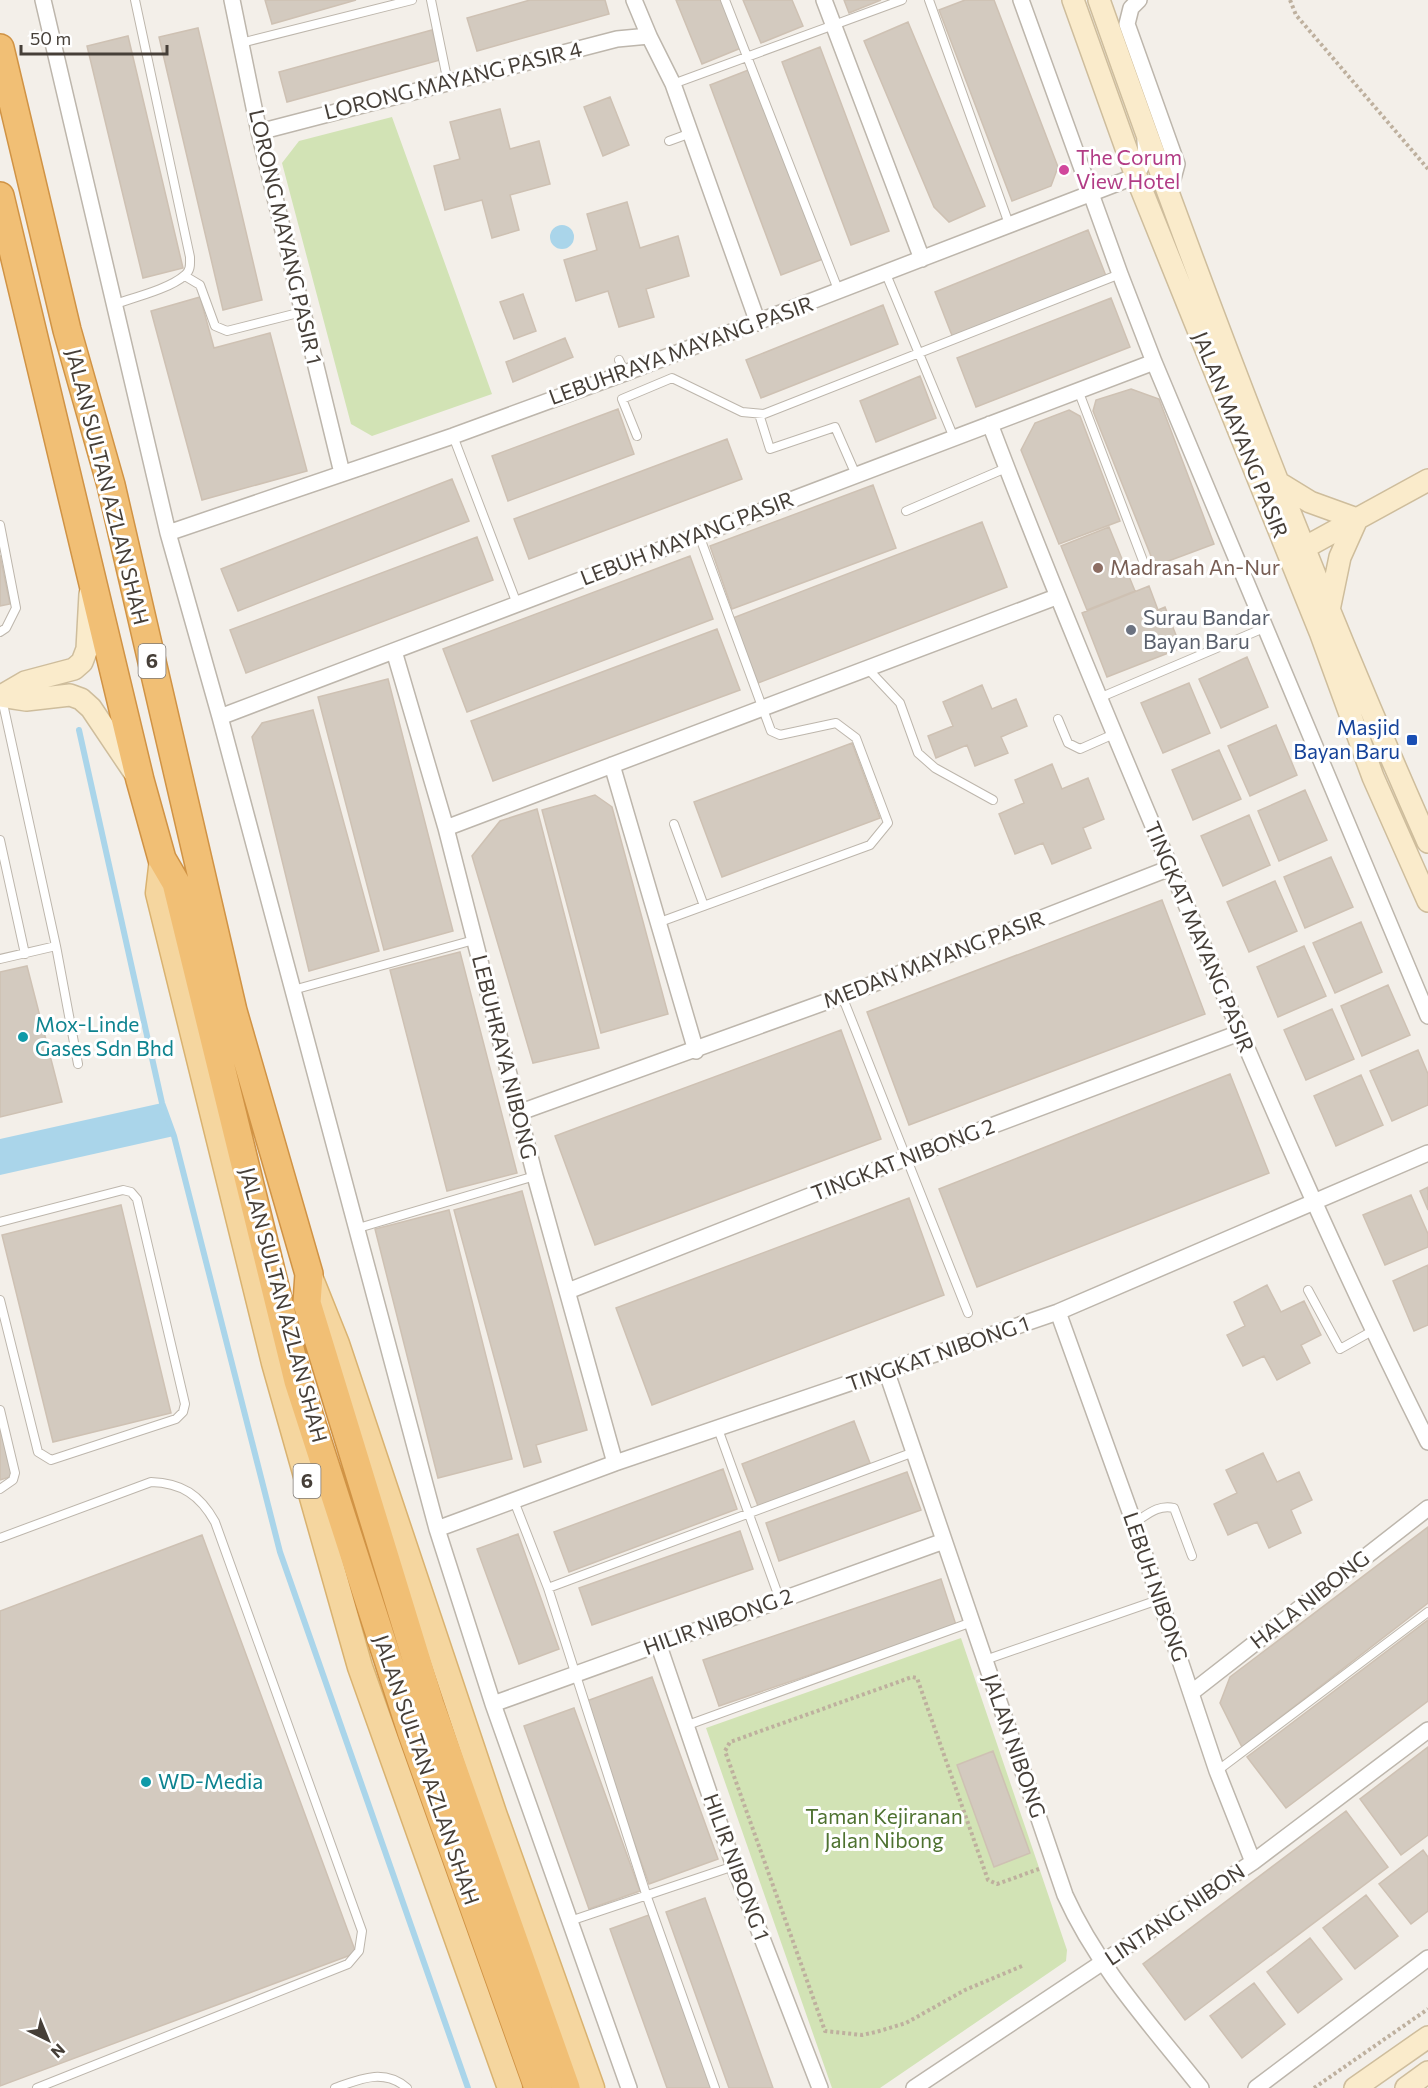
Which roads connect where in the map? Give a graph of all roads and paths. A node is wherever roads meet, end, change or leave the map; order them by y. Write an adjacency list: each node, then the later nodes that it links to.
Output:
1 (43, 0): 39 (street)
2 (135, 0): 37 (lane)
3 (232, 0): 18 (street, LORONG MAYANG PASIR 1)
4 (412, 0): 18 (lane)
5 (431, 0): 21 (lane)
6 (634, 0): 17 (street)
7 (725, 0): 20 (lane)
8 (824, 0): 16 (street)
9 (902, 0): 16 (lane)
10 (929, 0): 33 (lane)
11 (1021, 0): 29 (street)
12 (1073, 0): 28 (street, JALAN MAYANG PASIR)
13 (1099, 0): 23 (street, JALAN MAYANG PASIR)
14 (1138, 0): 30 (street)
15 (1290, 0): 27 (path)
16 (834, 26): 20 (lane); 34 (street)
17 (649, 36): 21 (street, LORONG MAYANG PASIR 4); 22 (street)
18 (241, 44): 24 (street, LORONG MAYANG PASIR 1)
19 (0, 48): 105 (highway, JALAN SULTAN AZLAN SHAH / 6)
20 (747, 57): 22 (lane); 38 (lane)
21 (448, 82): 24 (street, LORONG MAYANG PASIR 4)
22 (674, 84): 25 (street)
23 (1143, 122): 28 (street); 30 (street, JALAN MAYANG PASIR)
24 (259, 132): 40 (street, LORONG MAYANG PASIR 1)
25 (692, 133): 26 (lane); 41 (street)
26 (669, 141)
27 (1428, 169)
28 (1136, 176): 29 (street, LEBUHRAYA MAYANG PASIR); 32 (street); 60 (street, JALAN MAYANG PASIR)
29 (1091, 191): 33 (street, LEBUHRAYA MAYANG PASIR); 36 (street)
30 (1169, 193): 32 (street, JALAN MAYANG PASIR)
31 (0, 196): 62 (highway, JALAN SULTAN AZLAN SHAH / 6)
32 (1177, 215): 54 (street, JALAN MAYANG PASIR)
33 (1009, 224): 34 (street, LEBUHRAYA MAYANG PASIR)
34 (922, 259): 35 (street, LEBUHRAYA MAYANG PASIR)
35 (886, 274): 38 (street, LEBUHRAYA MAYANG PASIR); 42 (lane)
36 (1120, 274): 42 (lane); 43 (street)
37 (185, 276): 39 (lane); 40 (lane)
38 (839, 292): 41 (street, LEBUHRAYA MAYANG PASIR)
39 (112, 305): 58 (street)
40 (302, 312): 51 (street, LORONG MAYANG PASIR 1)
41 (758, 323): 47 (street, LEBUHRAYA MAYANG PASIR)
42 (918, 353): 45 (lane); 49 (lane)
43 (1154, 362): 44 (street, LEBUH MAYANG PASIR); 66 (street)
44 (1078, 390): 46 (street, LEBUH MAYANG PASIR); 61 (lane)
45 (759, 414): 48 (lane); 52 (lane)
46 (990, 424): 49 (street, LEBUH MAYANG PASIR); 50 (street, TINGKAT MAYANG PASIR)
47 (453, 436): 51 (street, LEBUHRAYA MAYANG PASIR); 64 (lane)
48 (637, 436)
49 (954, 438): 52 (street, LEBUH MAYANG PASIR)
50 (1006, 468): 55 (lane); 63 (street, TINGKAT MAYANG PASIR)
51 (342, 473): 58 (street, LEBUHRAYA MAYANG PASIR)
52 (856, 475): 59 (street, LEBUH MAYANG PASIR)
53 (1428, 480): 56 (street)
54 (1279, 483): 56 (street); 60 (street, JALAN MAYANG PASIR)
55 (906, 511)
56 (1357, 519): 60 (street); 65 (street)
57 (0, 525): 67 (lane)
58 (168, 533): 73 (street)
59 (699, 535): 64 (street, LEBUH MAYANG PASIR); 72 (lane)
60 (1296, 552): 65 (street, JALAN MAYANG PASIR); 85 (street, JALAN MAYANG PASIR)
61 (1146, 566)
62 (91, 572): 70 (street); 77 (highway, JALAN SULTAN AZLAN SHAH / 6)
63 (1056, 597): 69 (street); 71 (street, TINGKAT MAYANG PASIR)
64 (517, 604): 68 (street, LEBUH MAYANG PASIR)
65 (1329, 610): 82 (street, JALAN MAYANG PASIR)
66 (1264, 628): 71 (lane); 94 (street)
67 (0, 632)
68 (394, 651): 73 (street, LEBUH MAYANG PASIR); 80 (street, LEBUHRAYA NIBONG)
69 (867, 668): 72 (street); 78 (lane)
70 (0, 696): 77 (street); 89 (lane)
71 (1099, 698): 75 (street, TINGKAT MAYANG PASIR)
72 (761, 708): 76 (street); 86 (lane)
73 (220, 717): 92 (street)
74 (1058, 719): 75 (lane)
75 (1114, 734): 84 (street, TINGKAT MAYANG PASIR)
76 (612, 765): 80 (street); 87 (street)
77 (140, 780): 83 (highway, JALAN SULTAN AZLAN SHAH / 6)
78 (993, 800)
79 (674, 824): 86 (lane)
80 (446, 828): 88 (street, LEBUHRAYA NIBONG)
81 (0, 840): 90 (lane)
82 (1428, 842)
83 (162, 859): 154 (main road, JALAN SULTAN AZLAN SHAH / 6); 155 (highway, JALAN SULTAN AZLAN SHAH / 6)
84 (1170, 868): 93 (street, MEDAN MAYANG PASIR); 95 (street, TINGKAT MAYANG PASIR)
85 (1428, 901)
86 (704, 906): 87 (lane)
87 (660, 922): 96 (street)
88 (474, 940): 92 (lane); 98 (street, LEBUHRAYA NIBONG)
89 (56, 946): 90 (lane); 97 (lane)
90 (25, 954): 91 (lane)
91 (0, 959)
92 (293, 990): 104 (street)
93 (842, 996): 96 (street, MEDAN MAYANG PASIR); 100 (lane)
94 (1428, 1016)
95 (1239, 1033): 100 (street, TINGKAT NIBONG 2); 102 (street, TINGKAT MAYANG PASIR)
96 (696, 1051): 98 (street, MEDAN MAYANG PASIR)
97 (78, 1065)
98 (518, 1113): 101 (street, LEBUHRAYA NIBONG)
99 (1428, 1153): 102 (street, TINGKAT NIBONG 1)
100 (906, 1158): 107 (street, TINGKAT NIBONG 2); 110 (lane)
101 (535, 1176): 104 (lane); 107 (street, LEBUHRAYA NIBONG)
102 (1313, 1204): 109 (street, TINGKAT NIBONG 1); 111 (street, TINGKAT MAYANG PASIR)
103 (0, 1222): 108 (lane)
104 (355, 1229): 123 (street)
105 (309, 1274): 156 (highway, JALAN SULTAN AZLAN SHAH / 6); 157 (main road, JALAN SULTAN AZLAN SHAH / 6)
106 (1308, 1290): 111 (lane)
107 (568, 1291): 117 (street, LEBUHRAYA NIBONG)
108 (0, 1300)
109 (1058, 1312): 112 (street, TINGKAT NIBONG 1); 122 (street, LEBUH NIBONG)
110 (968, 1313)
111 (1374, 1330): 115 (street, TINGKAT MAYANG PASIR)
112 (887, 1373): 114 (street, TINGKAT NIBONG 1); 116 (street, JALAN NIBONG)
113 (0, 1410): 118 (lane)
114 (718, 1429): 117 (street, TINGKAT NIBONG 1); 121 (lane)
115 (1428, 1442)
116 (914, 1452): 121 (lane); 125 (street, JALAN NIBONG)
117 (615, 1463): 119 (street, TINGKAT NIBONG 1)
118 (0, 1489)
119 (514, 1501): 123 (street, TINGKAT NIBONG 1); 127 (lane)
120 (1428, 1508): 135 (street, HALA NIBONG)
121 (748, 1514): 127 (lane); 128 (lane)
122 (1134, 1523): 126 (lane); 129 (street, LEBUH NIBONG)
123 (437, 1529): 136 (street)
124 (0, 1538): 151 (lane)
125 (944, 1541): 128 (street, HILIR NIBONG 2); 131 (street, JALAN NIBONG)
126 (1192, 1556)
127 (548, 1588): 134 (lane)
128 (780, 1600): 132 (street, HILIR NIBONG 2)
129 (1158, 1600): 133 (lane); 135 (street, LEBUH NIBONG)
130 (1428, 1612): 139 (lane)
131 (972, 1622): 133 (street, JALAN NIBONG); 137 (lane)
132 (658, 1643): 134 (street, HILIR NIBONG 2); 137 (street, HILIR NIBONG 1)
133 (985, 1660): 141 (street, JALAN NIBONG)
134 (574, 1674): 136 (street, HILIR NIBONG 2); 143 (lane)
135 (1191, 1692): 139 (street, LEBUH NIBONG)
136 (493, 1704): 144 (street)
137 (685, 1726): 142 (street, HILIR NIBONG 1)
138 (1428, 1730): 140 (street, LINTANG NIBON)
139 (1217, 1771): 140 (street, LEBUH NIBONG)
140 (1253, 1862): 146 (street, LINTANG NIBON)
141 (1054, 1863): 146 (street, JALAN NIBONG); 147 (path)
142 (734, 1866): 143 (lane); 160 (street, HILIR NIBONG 1)
143 (647, 1897): 144 (lane); 159 (lane)
144 (570, 1921): 158 (street)
145 (1428, 1958): 163 (street)
146 (1102, 1965): 161 (street, LINTANG NIBON); 162 (street, JALAN NIBONG)
147 (1023, 1966)
148 (1428, 2009): 164 (path)
149 (1428, 2037): 165 (street)
150 (1428, 2072): 166 (street)
151 (37, 2088)
152 (335, 2088): 153 (lane)
153 (406, 2088)
154 (510, 2088)
155 (538, 2088)
156 (566, 2088)
157 (592, 2088)
158 (629, 2088)
159 (715, 2088)
160 (820, 2088)
161 (914, 2088)
162 (1201, 2088)
163 (1256, 2088)
164 (1314, 2088)
165 (1355, 2088)
166 (1406, 2088)

